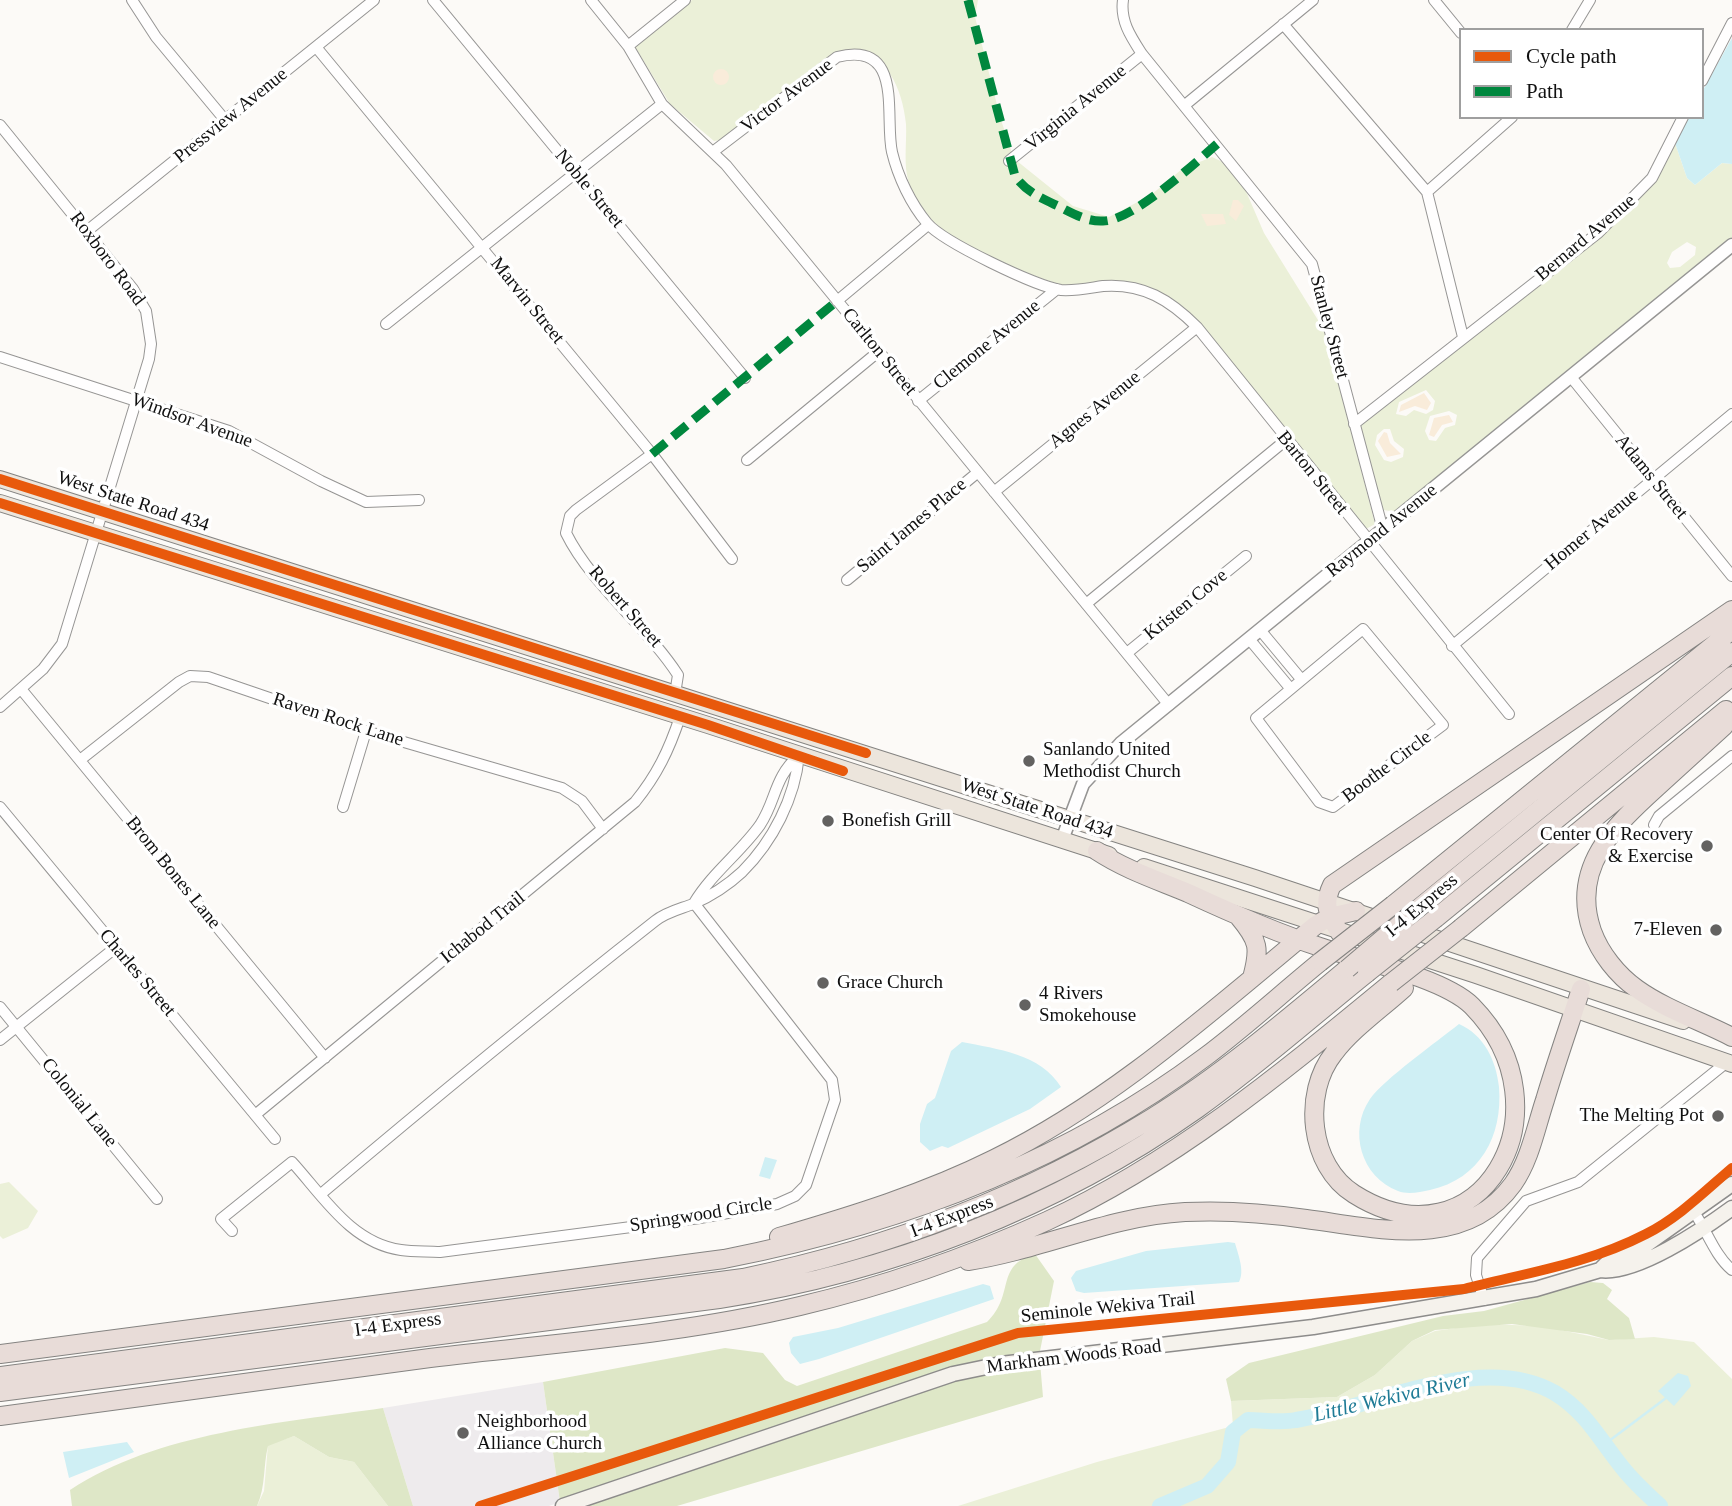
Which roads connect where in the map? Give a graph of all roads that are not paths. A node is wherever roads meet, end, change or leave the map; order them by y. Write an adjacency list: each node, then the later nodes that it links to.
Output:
1 (132, 0): 22 (street)
2 (374, 0): 15 (street, Pressview Avenue)
3 (433, 0): 26 (street, Noble Street)
4 (591, 0): 14 (street, Carlton Street)
5 (685, 0): 14 (street)
6 (1123, 0): 16 (street, Stanley Street)
7 (1313, 0): 11 (street)
8 (1434, 0): 13 (street)
9 (1590, 0): 12 (street)
10 (1732, 23): 17 (street)
11 (1283, 24): 19 (street); 27 (street)
12 (1573, 28)
13 (1459, 31)
14 (628, 46): 18 (street, Carlton Street)
15 (316, 47): 22 (street, Pressview Avenue); 31 (street, Marvin Street)
16 (1142, 54): 19 (street, Stanley Street); 25 (street, Virginia Avenue)
17 (1704, 77)
18 (662, 104): 24 (street, Carlton Street); 26 (street)
19 (1185, 105): 44 (street, Stanley Street)
20 (1511, 119): 27 (street)
21 (1683, 119): 36 (street, Bernard Avenue)
22 (225, 120): 29 (street, Pressview Avenue)
23 (0, 125): 29 (street, Roxboro Road)
24 (714, 151): 28 (street, Victor Avenue); 33 (street, Carlton Street)
25 (1009, 162)
26 (576, 174): 31 (street); 40 (street, Noble Street)
27 (1427, 192): 36 (street)
28 (928, 225): 32 (street); 33 (street)
29 (87, 231): 41 (street, Roxboro Road)
30 (1732, 245): 39 (street, Raymond Avenue)
31 (484, 247): 34 (street); 46 (street, Marvin Street)
32 (1057, 289): 35 (street, Barton Street); 42 (street, Clemone Avenue)
33 (837, 301): 37 (street, Carlton Street)
34 (386, 324)
35 (1197, 327): 45 (street, Barton Street); 51 (street, Agnes Avenue)
36 (1463, 337): 44 (street, Bernard Avenue)
37 (877, 352): 42 (street, Carlton Street); 47 (street)
38 (0, 356): 41 (street, Windsor Avenue)
39 (1571, 377): 50 (street, Adams Street); 55 (street, Raymond Avenue)
40 (745, 378)
41 (139, 400): 52 (street, Windsor Avenue); 54 (street, Roxboro Road)
42 (918, 401): 48 (street, Carlton Street)
43 (1732, 414): 50 (street, Homer Avenue)
44 (1354, 424): 55 (street, Stanley Street)
45 (1286, 440): 57 (street, Barton Street); 62 (street)
46 (652, 454): 59 (street, Marvin Street); 76 (street, Robert Street)
47 (747, 460)
48 (977, 472): 51 (street, Carlton Street); 61 (street, Saint James Place)
49 (0, 479): 54 (main road, West State Road 434)
50 (1652, 479): 60 (street, Adams Street); 69 (street, Homer Avenue)
51 (994, 492): 62 (street, Carlton Street)
52 (419, 500)
53 (0, 503): 56 (main road)
54 (103, 510): 56 (street, Roxboro Road); 65 (main road, West State Road 434)
55 (1383, 530): 57 (street, Raymond Avenue)
56 (96, 534): 64 (main road); 75 (street, Roxboro Road)
57 (1368, 543): 67 (street, Raymond Avenue); 69 (street, Barton Street)
58 (1246, 556): 71 (street, Kristen Cove)
59 (732, 559)
60 (1732, 576)
61 (847, 580)
62 (1086, 604): 71 (street, Carlton Street)
63 (1732, 610): 99 (highway)
64 (365, 620): 65 (main road); 82 (main road)
65 (456, 623): 76 (main road, West State Road 434)
66 (1732, 629): 123 (highway, bridge)
67 (1261, 631): 68 (street, Raymond Avenue); 73 (street)
68 (1250, 640): 74 (street); 78 (street, Raymond Avenue)
69 (1452, 646): 80 (street, Barton Street)
70 (1732, 652): 129 (highway, I-4 Express, bridge)
71 (1126, 653): 78 (street, Carlton Street)
72 (1732, 676): 130 (highway, I-4 Express, bridge)
73 (1301, 679): 74 (street, Boothe Circle); 74 (street, Boothe Circle)
74 (1290, 688)
75 (21, 689): 79 (street, Roxboro Road); 88 (street, Brom Bones Lane)
76 (676, 694): 85 (main road, West State Road 434)
77 (1732, 704): 105 (highway, bridge)
78 (1169, 705): 92 (street, Raymond Avenue)
79 (0, 707)
80 (1509, 714)
81 (1732, 715): 110 (highway)
82 (680, 717): 83 (main road); 94 (street, Ichabod Trail)
83 (708, 726): 85 (main road); 86 (main road)
84 (366, 731): 88 (street, Raven Rock Lane); 91 (street); 94 (street, Raven Rock Lane)
85 (808, 736): 89 (main road, West State Road 434)
86 (799, 755): 89 (main road); 95 (main road); 97 (street); 97 (street)
87 (1732, 756): 93 (street)
88 (80, 760): 112 (street, Brom Bones Lane)
89 (906, 766): 92 (main road, West State Road 434)
90 (0, 807): 103 (street, Charles Street)
91 (343, 807)
92 (1068, 820): 95 (street, Raymond Avenue); 99 (main road, West State Road 434)
93 (1654, 825)
94 (604, 829): 112 (street, Ichabod Trail)
95 (1062, 840): 96 (main road)
96 (1097, 851): 99 (main road); 100 (highway)
97 (694, 903): 117 (street); 117 (street, Springwood Circle)
98 (1356, 911): 99 (highway); 106 (main road)
99 (1324, 914): 101 (highway); 102 (highway)
100 (1239, 917): 102 (highway); 104 (highway)
101 (1340, 933): 108 (main road)
102 (1298, 940): 104 (highway); 105 (highway)
103 (116, 948): 109 (street); 114 (street, Charles Street)
104 (1252, 978): 123 (highway)
105 (1397, 986): 124 (highway)
106 (1581, 989): 108 (highway); 110 (main road)
107 (0, 1007): 109 (street, Colonial Lane)
108 (1575, 1010): 113 (main road); 124 (highway)
109 (17, 1027): 111 (street); 118 (street, Colonial Lane)
110 (1732, 1037)
111 (0, 1040)
112 (325, 1058): 114 (street, Ichabod Trail)
113 (1730, 1063): 127 (street)
114 (255, 1115): 115 (street, Charles Street)
115 (275, 1139)
116 (1732, 1184): 120 (main road, Markham Woods Road)
117 (321, 1194): 122 (street, Springwood Circle)
118 (157, 1199)
119 (1732, 1208): 121 (main road, Markham Woods Road)
120 (1694, 1212): 121 (street); 126 (main road, Markham Woods Road)
121 (1704, 1228): 125 (street); 126 (main road, Markham Woods Road)
122 (232, 1231)
123 (724, 1259): 128 (highway)
124 (940, 1266): 131 (highway)
125 (1732, 1269)
126 (1600, 1270): 127 (main road, Markham Woods Road)
127 (1485, 1300): 132 (main road, Markham Woods Road)
128 (0, 1354)
129 (0, 1376)
130 (0, 1392)
131 (0, 1416)
132 (563, 1506)

